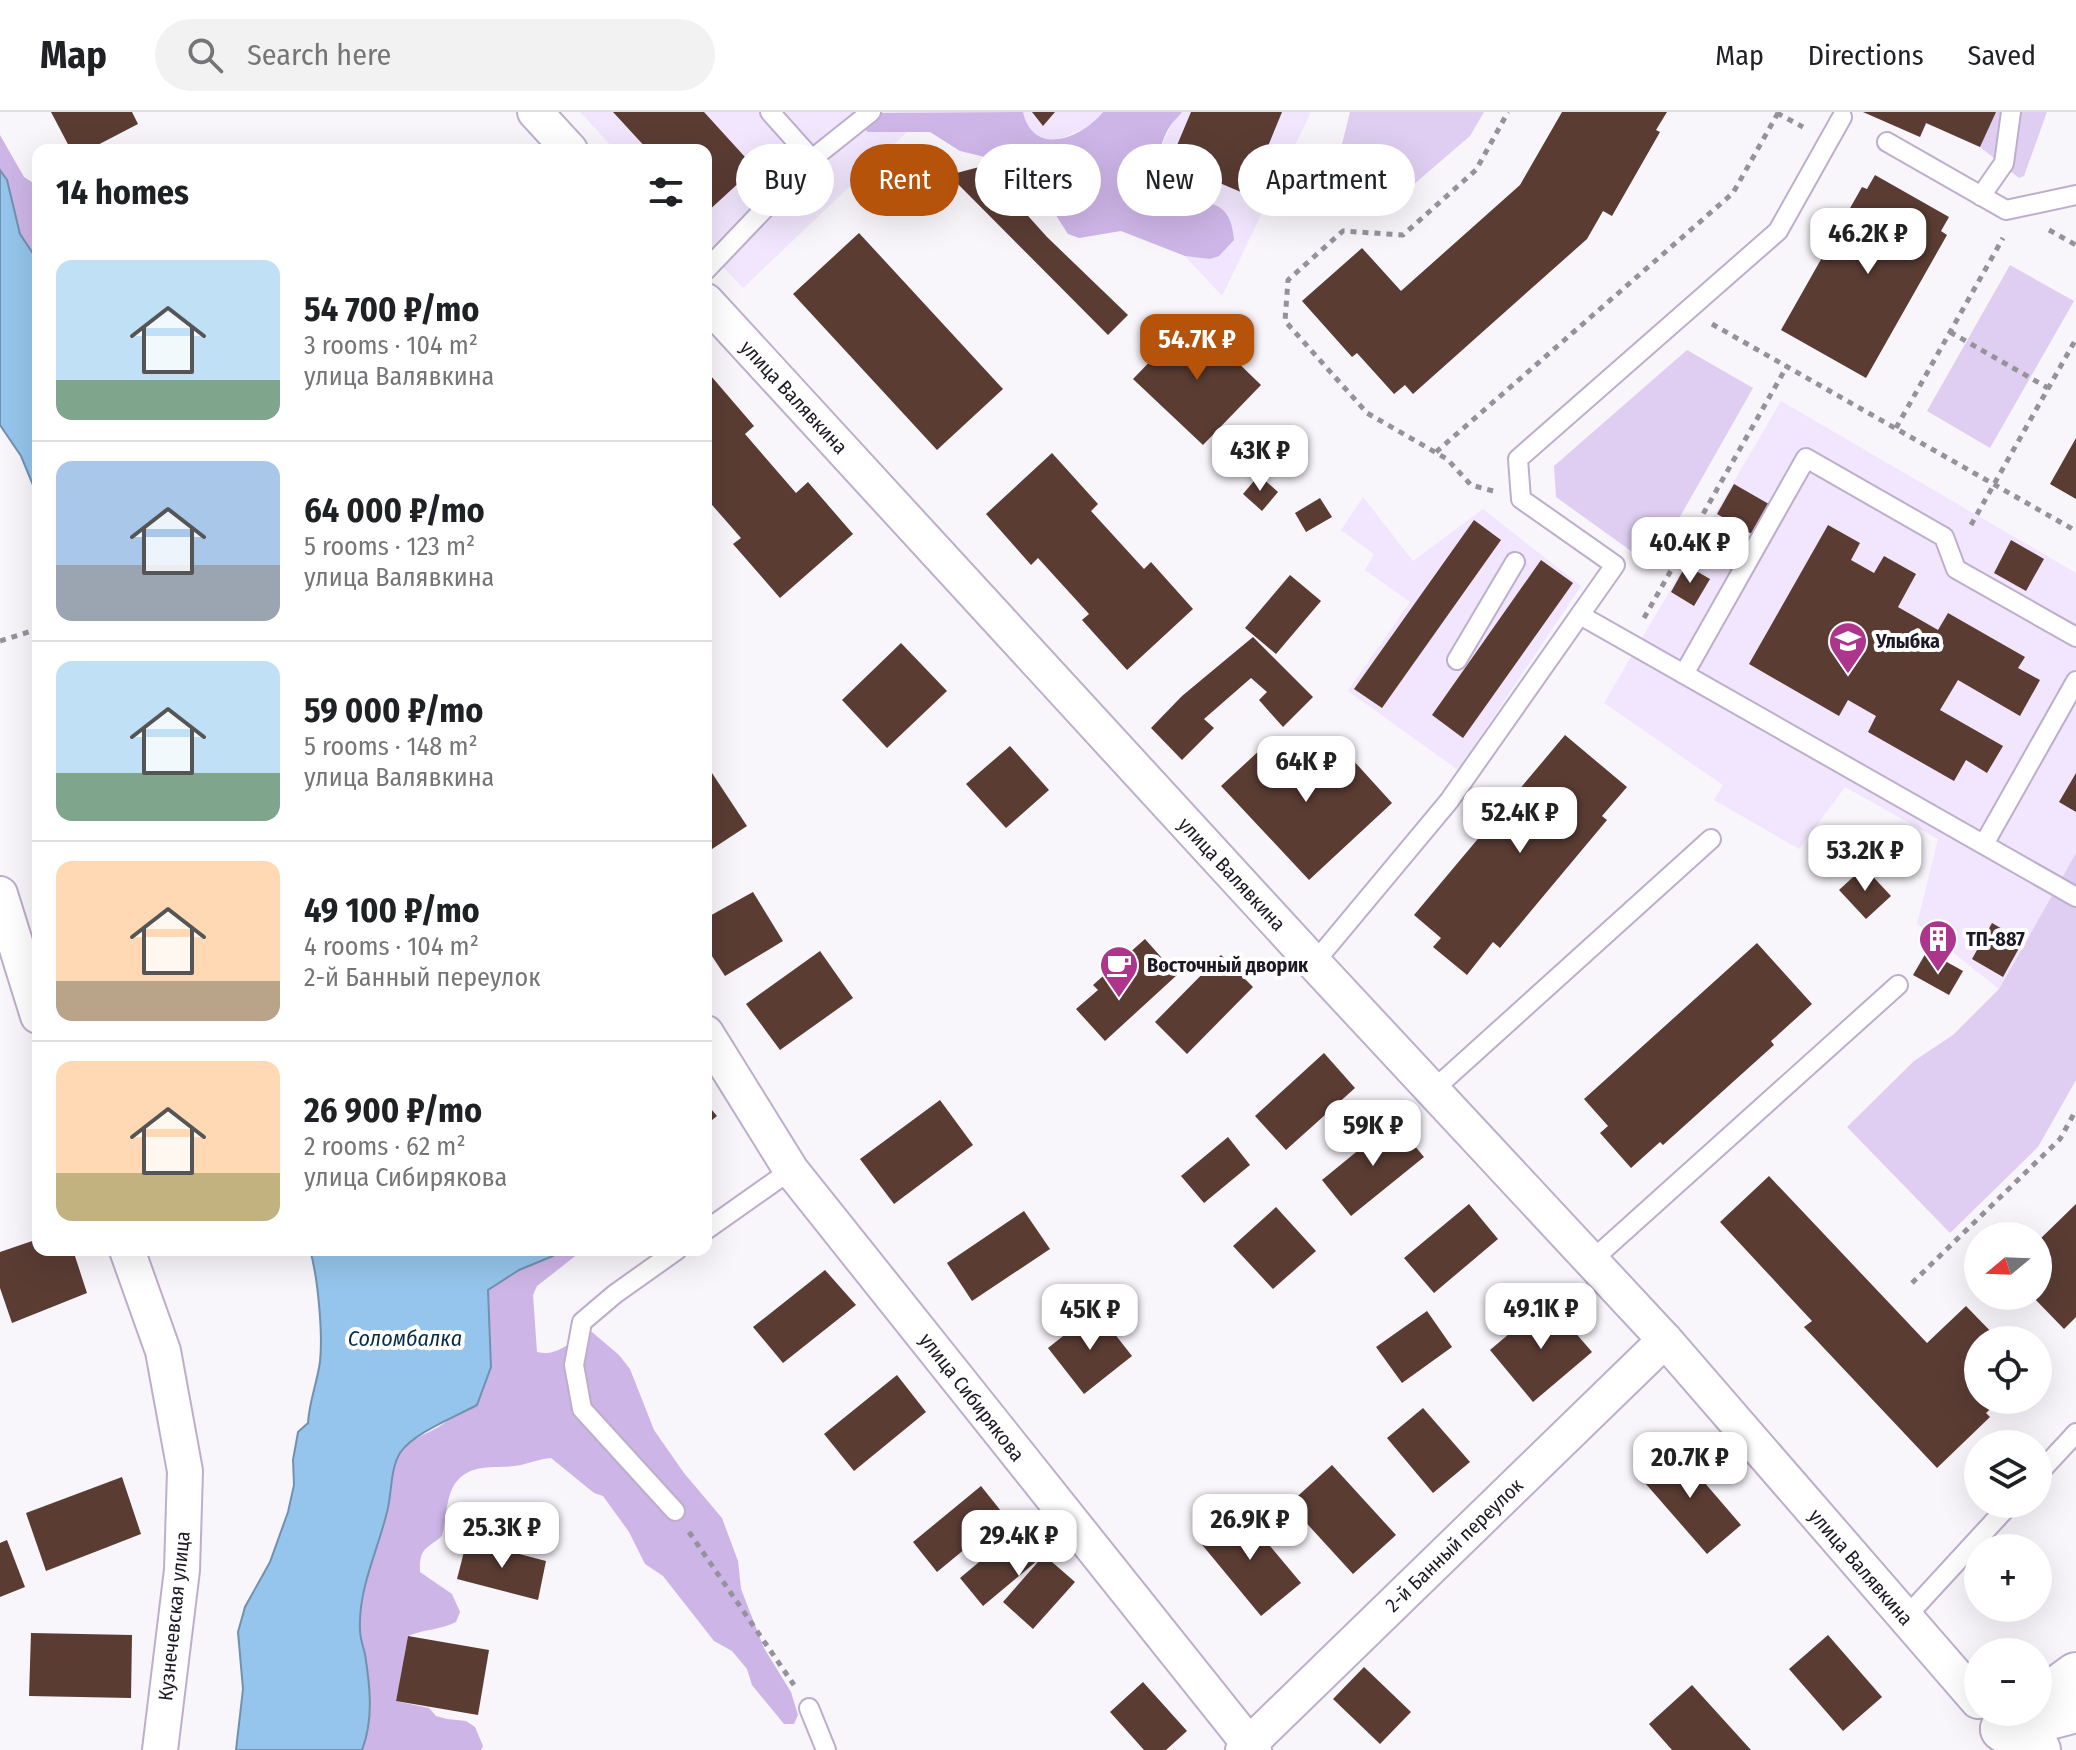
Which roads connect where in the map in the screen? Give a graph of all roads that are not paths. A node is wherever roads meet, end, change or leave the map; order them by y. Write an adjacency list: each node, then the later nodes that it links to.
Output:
1 (535, 112): 7 (street)
2 (770, 112): 8 (lane)
3 (871, 112): 9 (lane)
4 (2011, 112): 11 (lane)
5 (1842, 117): 16 (lane)
6 (1887, 142): 11 (lane)
7 (564, 144)
8 (799, 144)
9 (831, 144)
10 (2076, 195): 11 (lane)
11 (1981, 196)
12 (758, 216): 13 (lane)
13 (712, 264)
14 (712, 315): 25 (street, улица Валявкина)
15 (1515, 562): 18 (lane)
16 (1580, 615): 19 (lane); 25 (lane)
17 (2076, 637): 19 (lane)
18 (1457, 660)
19 (1684, 674): 22 (lane)
20 (2076, 681): 22 (lane)
21 (1711, 839): 29 (lane)
22 (1984, 844): 24 (lane)
23 (0, 894): 27 (street)
24 (2076, 897)
25 (1314, 963): 29 (street, улица Валявкина)
26 (1898, 985): 34 (lane)
27 (32, 997)
28 (712, 1043): 30 (street, улица Сибирякова)
29 (1432, 1091): 34 (street, улица Валявкина)
30 (791, 1170): 31 (lane); 47 (street, улица Сибирякова)
31 (712, 1226)
32 (129, 1256): 48 (street, Кузнечевская улица)
33 (669, 1256): 38 (lane)
34 (1590, 1262): 35 (street, улица Валявкина)
35 (1665, 1340): 40 (street, улица Валявкина); 47 (street, 2-й Банный переулок)
36 (2076, 1433): 37 (lane)
37 (2052, 1459)
38 (675, 1511)
39 (1997, 1518): 40 (lane)
40 (1905, 1618): 42 (street, улица Валявкина)
41 (2076, 1675): 43 (main road)
42 (1964, 1684)
43 (2052, 1693)
44 (809, 1708): 49 (lane)
45 (2076, 1710): 46 (main road)
46 (2052, 1715)
47 (1248, 1748)
48 (160, 1750)
49 (826, 1750)

